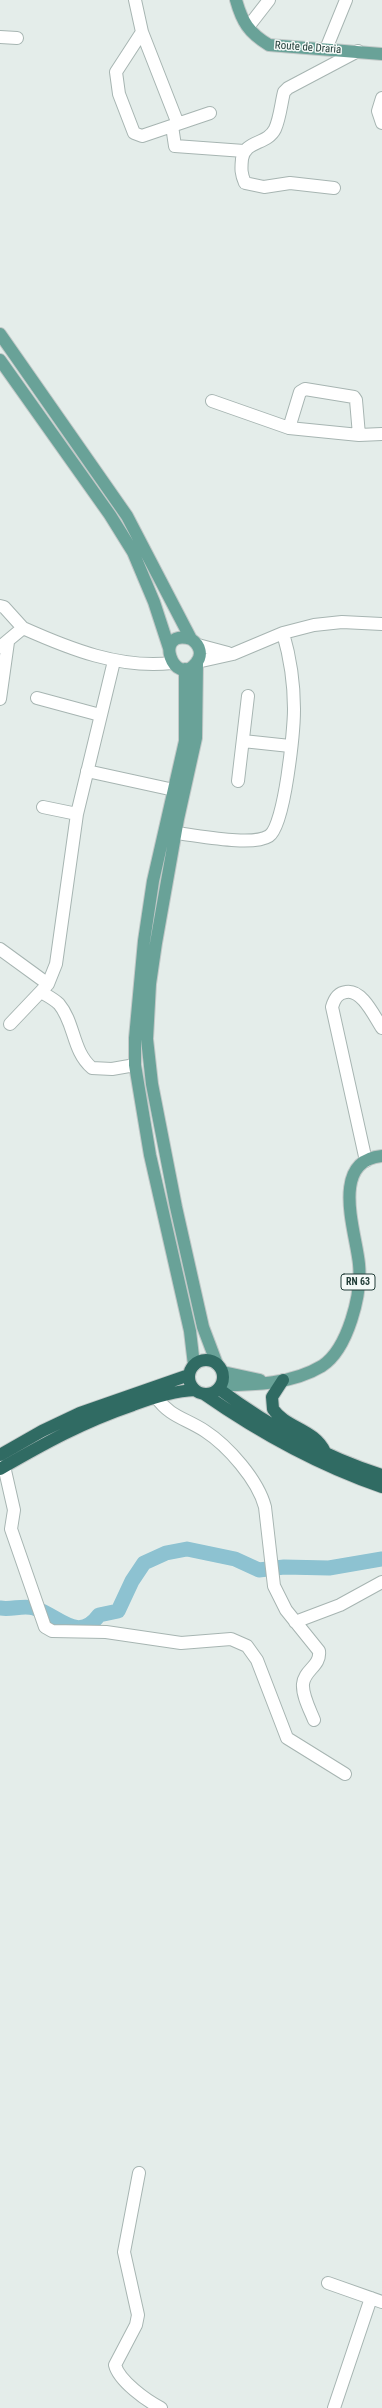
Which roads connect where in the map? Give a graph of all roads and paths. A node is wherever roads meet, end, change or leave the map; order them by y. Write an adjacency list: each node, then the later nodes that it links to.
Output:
1 (135, 0): 6 (street)
2 (236, 0): 5 (main road, Route de Draria)
3 (269, 0): 5 (street)
4 (346, 0): 9 (street)
5 (248, 27): 9 (main road, Route de Draria)
6 (142, 32): 15 (street); 15 (street)
7 (0, 37): 8 (street)
8 (17, 38)
9 (326, 49): 10 (main road, Route de Draria)
10 (358, 51): 11 (main road, Route de Draria); 16 (street)
11 (382, 54)
12 (382, 98): 14 (street)
13 (210, 113): 15 (street)
14 (382, 123)
15 (175, 125): 16 (street)
16 (244, 151): 17 (street)
17 (334, 188)
18 (0, 334): 28 (main road)
19 (0, 360): 30 (main road)
20 (212, 401): 21 (street)
21 (289, 428): 23 (street); 23 (street)
22 (382, 434): 23 (street)
23 (358, 435)
24 (0, 606): 26 (street)
25 (382, 624): 27 (street)
26 (23, 628): 29 (street); 32 (street)
27 (283, 633): 31 (street); 41 (street)
28 (195, 642): 30 (main road); 31 (street); 33 (main road)
29 (4, 644): 38 (street)
30 (169, 648): 34 (main road)
31 (233, 654): 33 (street)
32 (114, 661): 34 (street); 39 (street)
33 (197, 662): 35 (main road); 47 (main road)
34 (172, 663): 35 (main road)
35 (185, 669): 44 (main road)
36 (248, 696): 40 (street)
37 (36, 698): 39 (street)
38 (0, 699)
39 (100, 715): 42 (street)
40 (243, 741): 41 (street); 43 (street)
41 (290, 746): 47 (street)
42 (87, 771): 44 (street); 46 (street)
43 (238, 781)
44 (174, 790): 52 (main road)
45 (42, 807): 46 (street)
46 (77, 814): 49 (street)
47 (175, 833): 53 (main road)
48 (0, 949): 49 (street)
49 (44, 988): 50 (street); 52 (street)
50 (10, 1024)
51 (382, 1028): 55 (street)
52 (136, 1069): 53 (main road); 57 (main road)
53 (150, 1071): 56 (main road)
54 (382, 1156): 55 (main road)
55 (366, 1161): 58 (main road, RN 63)
56 (220, 1368): 57 (highway); 58 (main road); 59 (highway)
57 (192, 1370): 60 (highway); 63 (highway)
58 (278, 1381): 59 (main road, RN 63); 62 (highway)
59 (220, 1387): 60 (highway); 62 (highway)
60 (200, 1392): 61 (highway); 65 (highway)
61 (156, 1397): 63 (highway); 67 (street)
62 (325, 1453): 64 (highway)
63 (1, 1463): 69 (street)
64 (382, 1475)
65 (382, 1487)
66 (382, 1582): 67 (street)
67 (295, 1622): 68 (street)
68 (314, 1720)
69 (345, 1774)
70 (139, 2173): 73 (street)
71 (328, 2284): 72 (street)
72 (376, 2300): 74 (street)
73 (161, 2408)
74 (334, 2408)

